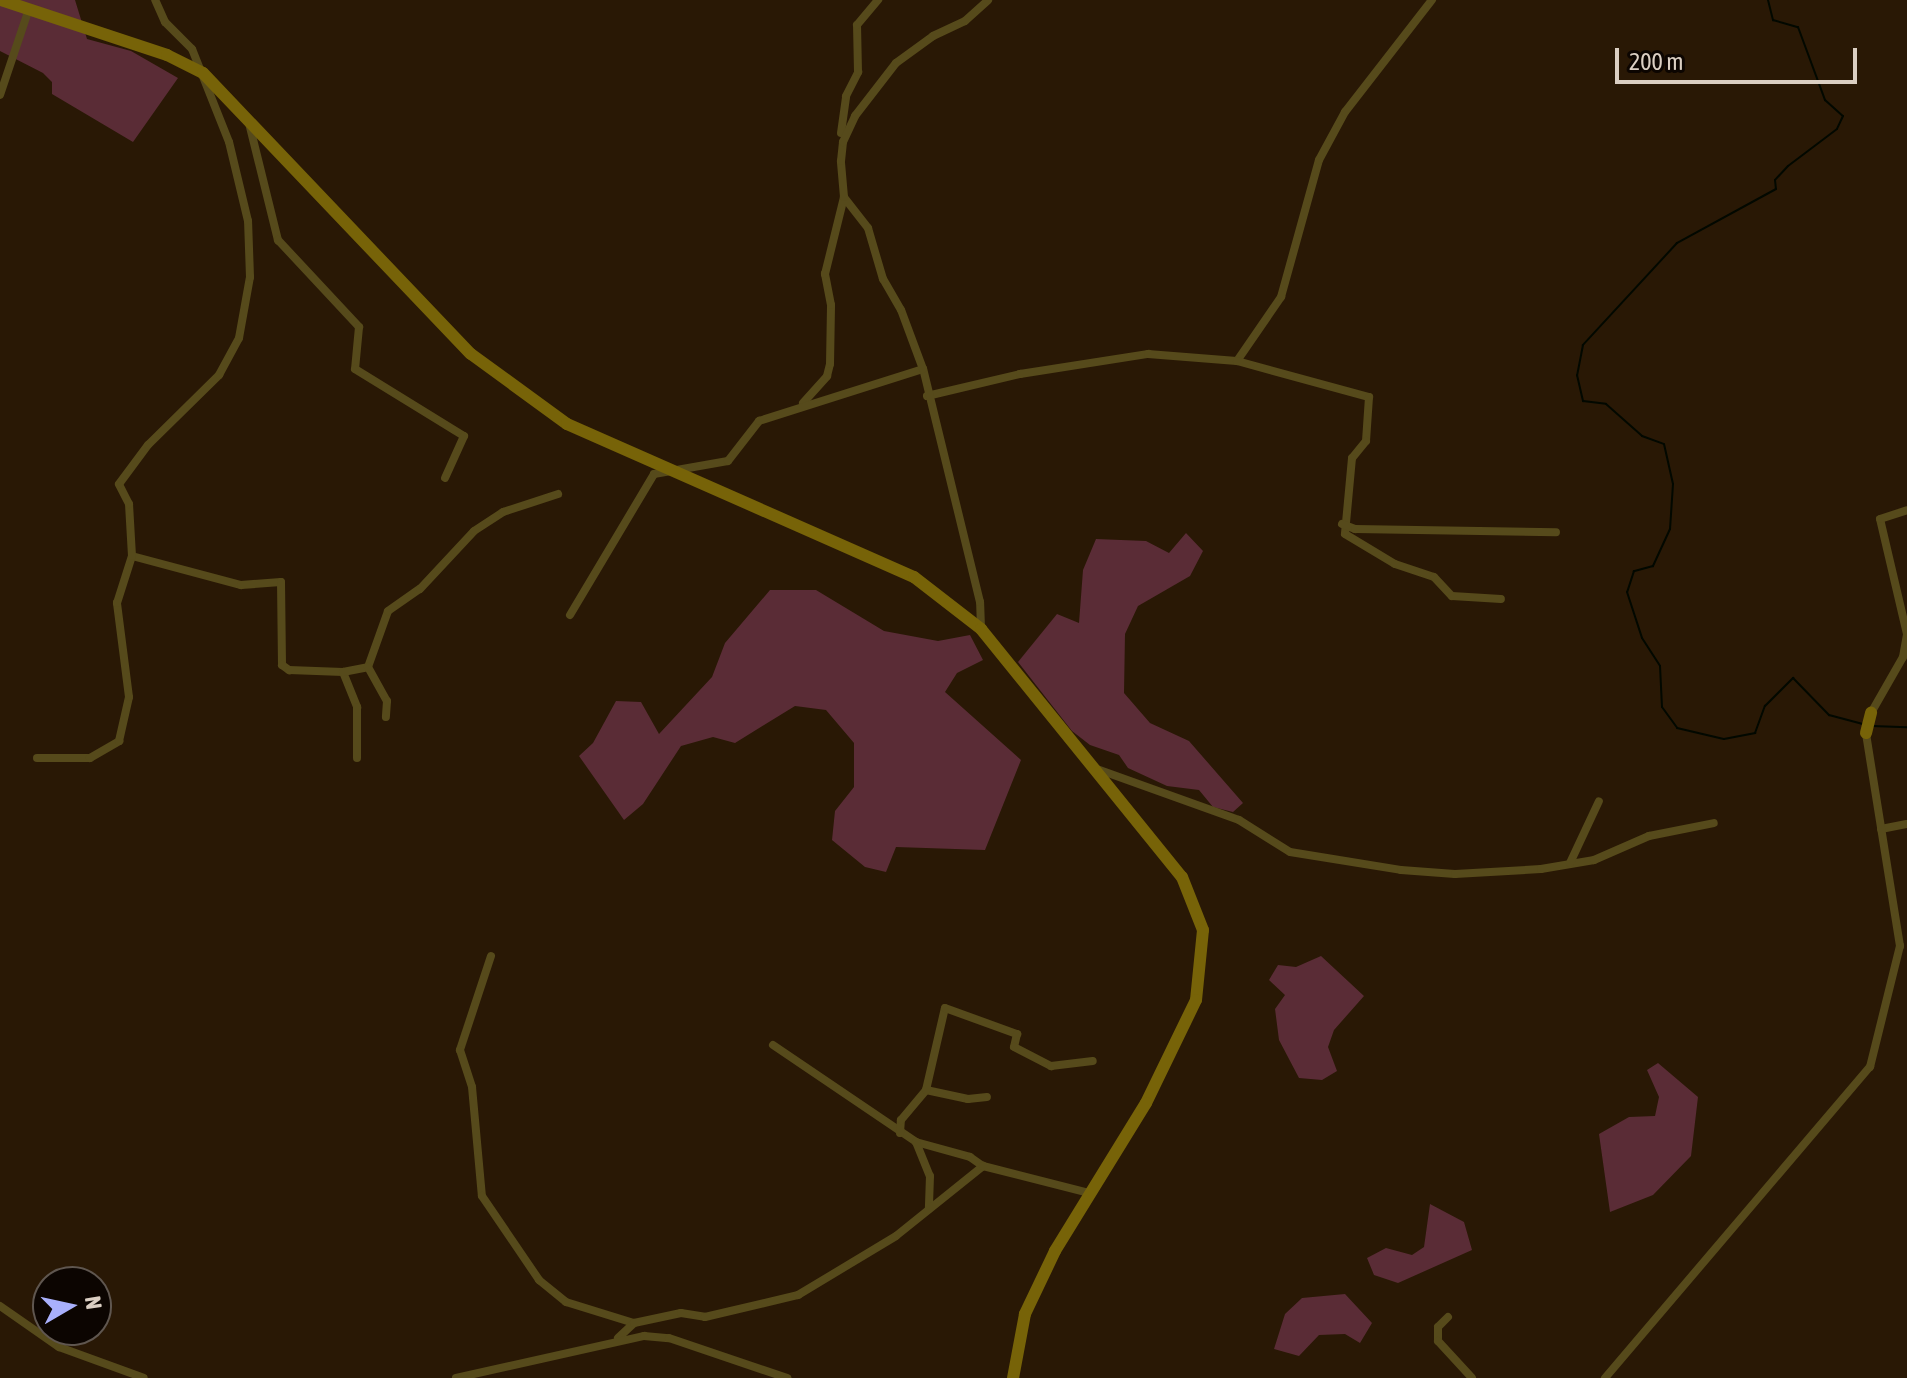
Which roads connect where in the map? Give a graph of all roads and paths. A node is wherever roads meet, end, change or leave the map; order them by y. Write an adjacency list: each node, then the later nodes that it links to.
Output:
1 (1, 0): 6 (main road)
2 (155, 0): 7 (street)
3 (878, 0): 10 (street)
4 (988, 0): 11 (street)
5 (1432, 0): 12 (street)
6 (29, 9): 7 (main road); 8 (street)
7 (203, 73): 9 (main road); 22 (street)
8 (0, 95)
9 (249, 122): 16 (main road); 17 (street)
10 (841, 133)
11 (844, 197): 13 (street); 15 (street)
12 (1237, 361): 14 (street); 20 (street)
13 (923, 369): 14 (street); 15 (street)
14 (927, 396): 25 (street)
15 (799, 407): 16 (street)
16 (662, 469): 24 (street); 25 (main road)
17 (445, 478)
18 (558, 494): 26 (street)
19 (1907, 510): 28 (street)
20 (1342, 524): 21 (street); 23 (street)
21 (1556, 532)
22 (132, 556): 27 (street); 31 (street)
23 (1501, 599)
24 (570, 615)
25 (981, 629): 33 (main road)
26 (368, 667): 27 (street); 29 (street)
27 (343, 672): 32 (street)
28 (1871, 713): 30 (main road)
29 (386, 717)
30 (1866, 733): 37 (street)
31 (37, 758)
32 (357, 758)
33 (1086, 764): 38 (street); 47 (main road)
34 (1599, 801): 38 (street)
35 (1714, 823): 38 (street)
36 (1907, 824): 37 (street)
37 (1881, 829): 58 (street)
38 (1570, 863)
39 (491, 956): 51 (street)
40 (773, 1045): 44 (street)
41 (1093, 1061): 42 (street)
42 (926, 1090): 43 (street); 44 (street)
43 (987, 1097)
44 (900, 1133): 45 (street)
45 (916, 1142): 46 (street); 48 (street)
46 (983, 1166): 47 (street); 48 (street)
47 (1089, 1193): 56 (main road)
48 (929, 1209): 51 (street)
49 (0, 1306): 53 (street)
50 (1448, 1317): 57 (street)
51 (634, 1323): 52 (street)
52 (618, 1338): 54 (street); 55 (street)
53 (144, 1378)
54 (456, 1378)
55 (787, 1378)
56 (1013, 1378)
57 (1472, 1378)
58 (1605, 1378)

